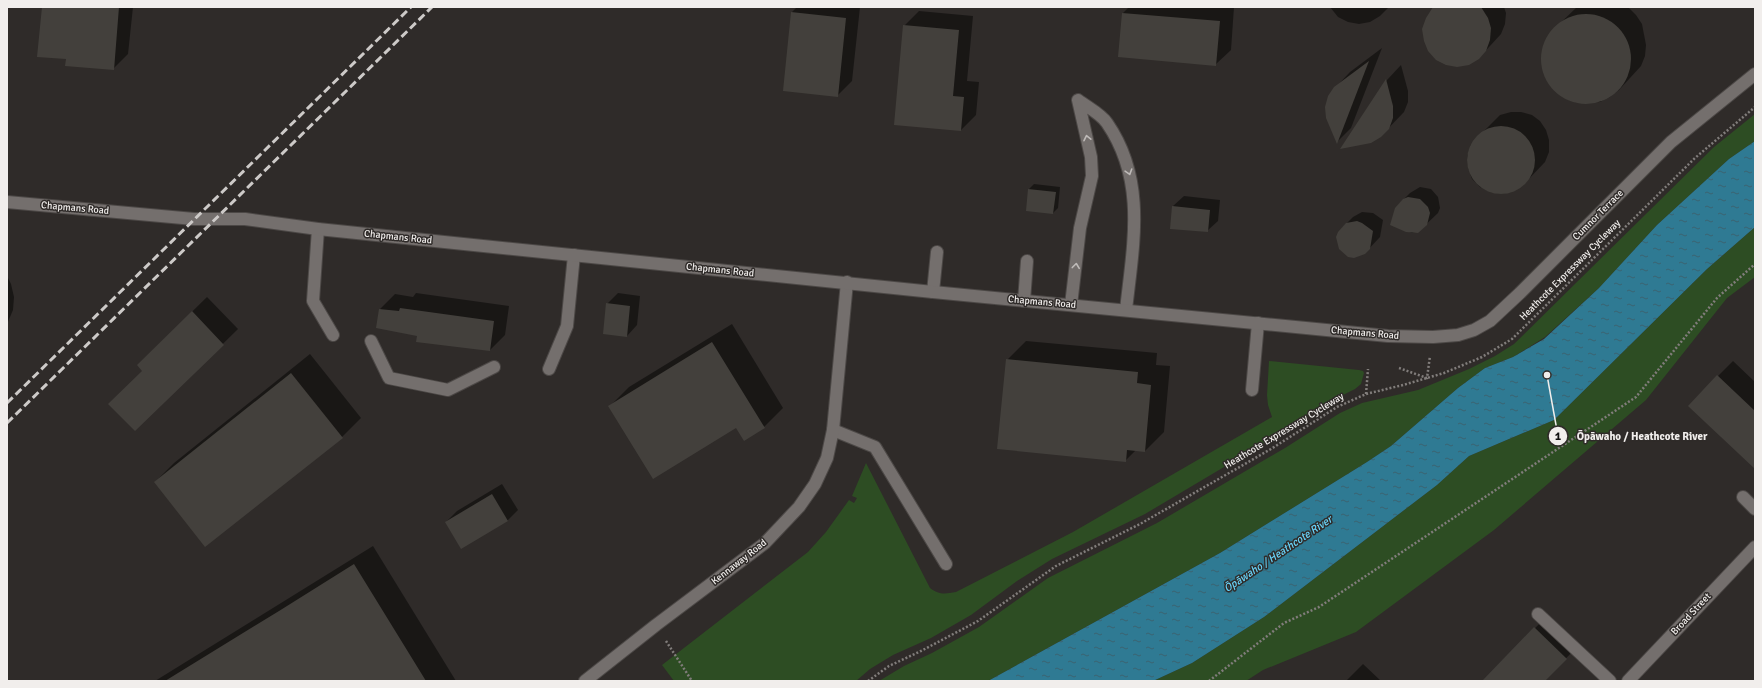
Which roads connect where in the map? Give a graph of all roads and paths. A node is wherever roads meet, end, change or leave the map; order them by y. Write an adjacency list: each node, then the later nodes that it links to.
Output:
1 (1755, 74): 16 (street, Cumnor Terrace)
2 (1755, 107): 23 (path, Heathcote Expressway Cycleway)
3 (7, 202): 4 (street, Chapmans Road)
4 (318, 229): 6 (street, Chapmans Road); 15 (street)
5 (937, 252): 10 (street)
6 (574, 255): 9 (street, Chapmans Road); 21 (street)
7 (1027, 261): 11 (street)
8 (1755, 264): 36 (path)
9 (847, 282): 10 (street, Chapmans Road); 26 (street, Kennaway Road)
10 (933, 292): 11 (street, Chapmans Road)
11 (1024, 301): 12 (street, Chapmans Road)
12 (1071, 305): 13 (street, Chapmans Road); 13 (street, one-way to 13)
13 (1126, 310): 14 (street, Chapmans Road)
14 (1258, 323): 16 (street, Chapmans Road); 24 (street)
15 (333, 335)
16 (1433, 337)
17 (370, 341): 19 (street)
18 (1429, 363): 23 (path)
19 (494, 367)
20 (1399, 368): 23 (path)
21 (549, 369)
22 (1368, 369): 25 (path)
23 (1427, 378): 25 (path, Heathcote Expressway Cycleway)
24 (1252, 390)
25 (1366, 394): 35 (path, Heathcote Expressway Cycleway)
26 (833, 430): 30 (street); 32 (street, Kennaway Road)
27 (1743, 497): 28 (street)
28 (1755, 509)
29 (1755, 547): 38 (street, Broad Street)
30 (946, 564)
31 (1538, 614): 37 (street)
32 (656, 625): 33 (street, Kennaway Road); 34 (path)
33 (585, 681)
34 (692, 681)
35 (868, 681)
36 (1209, 681)
37 (1610, 681)
38 (1628, 681)

